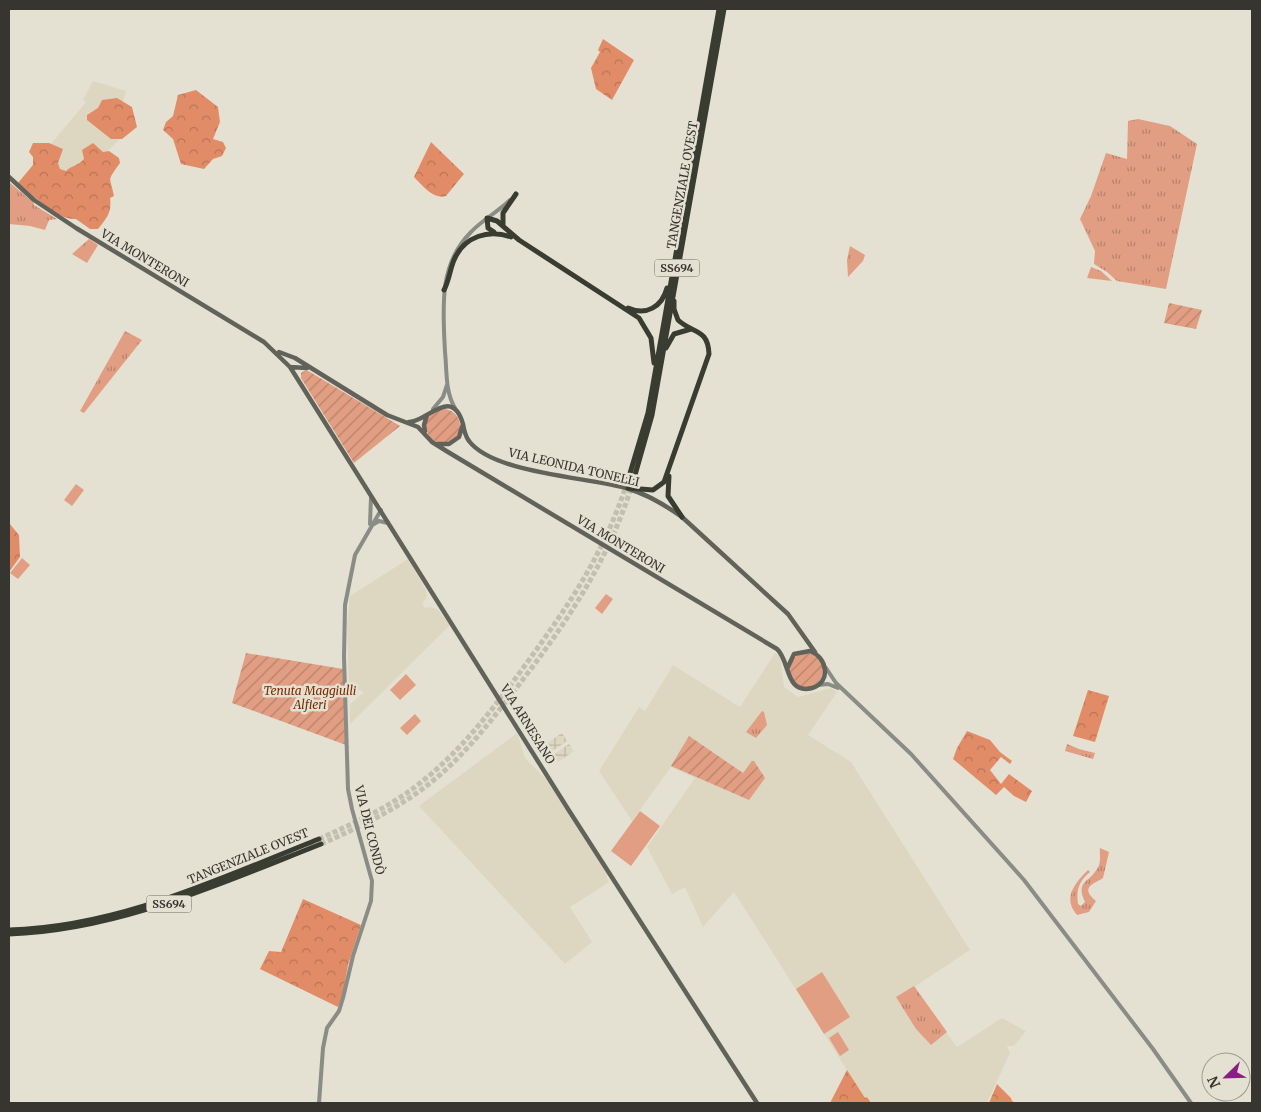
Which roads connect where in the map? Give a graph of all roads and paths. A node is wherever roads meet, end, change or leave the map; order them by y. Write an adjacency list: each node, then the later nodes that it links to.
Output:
1 (719, 9): 3 (highway, TANGENZIALE OVEST / SS694)
2 (724, 9): 3 (highway, TANGENZIALE OVEST / SS694)
3 (713, 52): 10 (highway, TANGENZIALE OVEST / SS694)
4 (9, 177): 14 (main road, VIA MONTERONI)
5 (516, 194): 6 (street); 7 (highway)
6 (486, 218): 7 (highway); 8 (highway); 11 (street)
7 (506, 230): 9 (highway)
8 (494, 232): 9 (highway); 11 (highway)
9 (519, 240): 12 (highway)
10 (679, 249): 12 (highway); 13 (highway); 20 (highway, TANGENZIALE OVEST / SS694); 22 (highway, TANGENZIALE OVEST / SS694)
11 (444, 290): 18 (street)
12 (618, 303): 22 (highway)
13 (692, 329): 20 (highway); 29 (highway)
14 (276, 350): 15 (main road, VIA MONTERONI); 16 (main road, VIA MONTERONI)
15 (300, 361): 16 (main road); 17 (main road, VIA MONTERONI)
16 (290, 367): 17 (main road, VIA MONTERONI); 19 (main road, VIA MONTERONI)
17 (309, 369): 19 (main road); 25 (main road, VIA MONTERONI)
18 (447, 378): 21 (street); 24 (street)
19 (299, 379): 31 (main road, VIA ARNESANO)
20 (657, 387): 22 (highway, TANGENZIALE OVEST / SS694)
21 (433, 409): 23 (main road); 24 (main road)
22 (648, 413)
23 (428, 414): 25 (main road); 27 (main road)
24 (459, 414): 26 (main road)
25 (402, 421): 27 (main road, VIA MONTERONI)
26 (463, 424): 28 (main road); 30 (main road, VIA LEONIDA TONELLI)
27 (426, 434): 28 (main road, VIA MONTERONI)
28 (435, 443): 38 (main road, VIA MONTERONI)
29 (669, 471): 30 (highway); 33 (highway)
30 (628, 488): 33 (main road, VIA LEONIDA TONELLI)
31 (370, 491): 32 (main road, VIA ARNESANO); 35 (street, VIA DEI CONDÒ)
32 (381, 510): 34 (main road, VIA ARNESANO); 35 (street, VIA DEI CONDÒ)
33 (682, 517): 36 (main road, VIA LEONIDA TONELLI)
34 (391, 525): 35 (street); 44 (main road, VIA ARNESANO)
35 (370, 527): 43 (street, VIA DEI CONDÒ)
36 (815, 652): 37 (main road); 38 (main road)
37 (825, 666): 39 (main road); 40 (street)
38 (787, 669): 39 (main road, VIA MONTERONI)
39 (814, 687): 40 (street)
40 (842, 689): 45 (street)
41 (9, 930): 42 (highway, TANGENZIALE OVEST / SS694)
42 (9, 934)
43 (319, 1103)
44 (757, 1103)
45 (1192, 1103)

